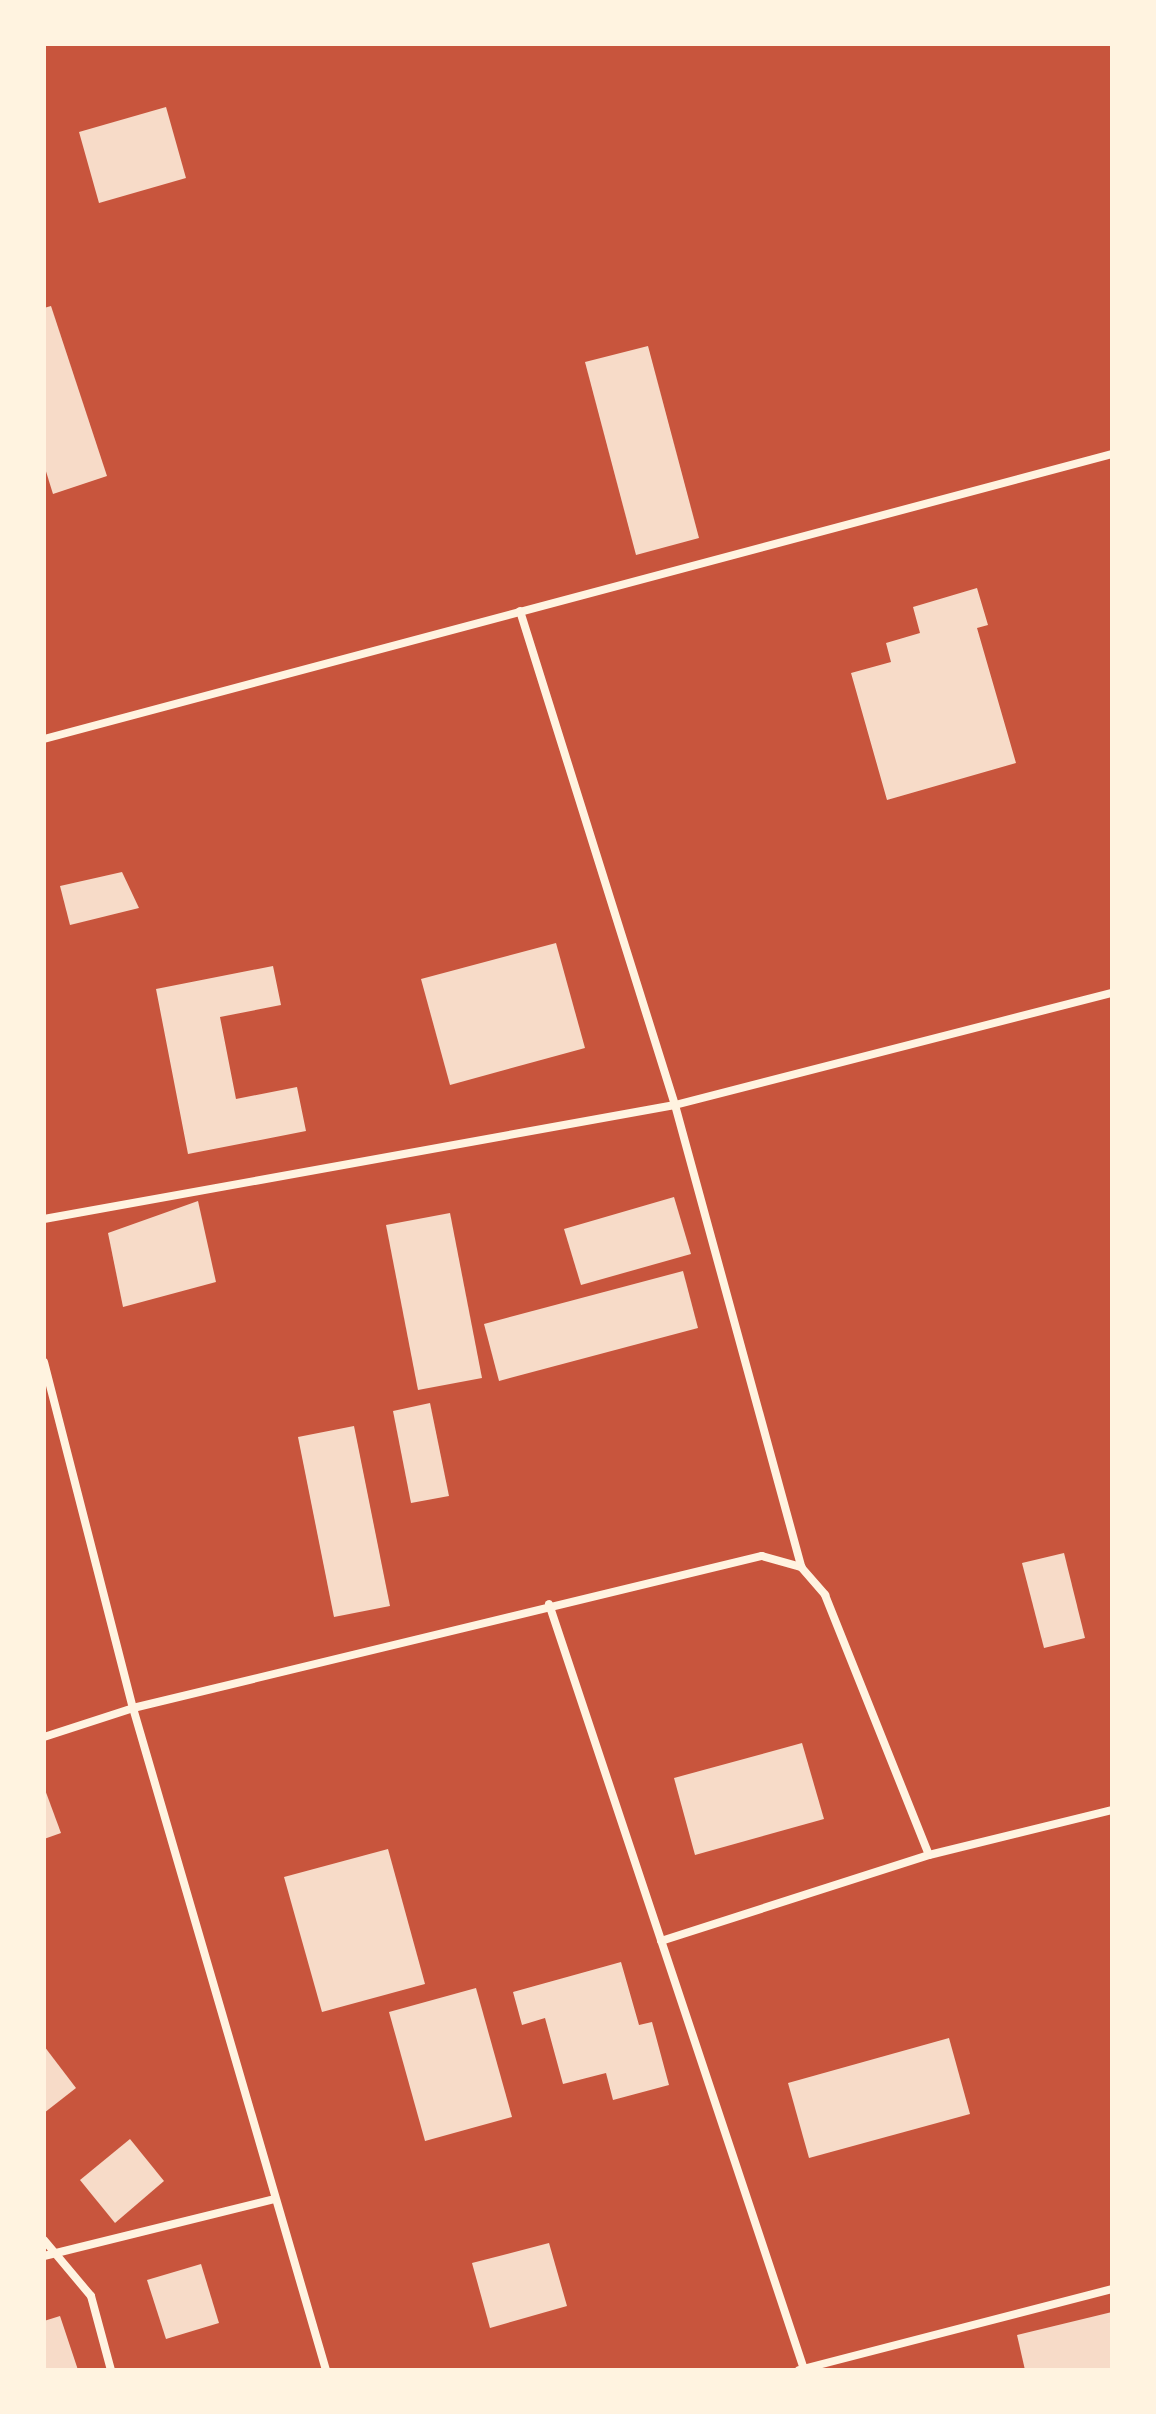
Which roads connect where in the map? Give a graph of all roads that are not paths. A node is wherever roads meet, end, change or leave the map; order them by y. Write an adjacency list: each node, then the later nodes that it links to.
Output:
1 (1112, 454): 2 (street)
2 (520, 611): 3 (street); 5 (street)
3 (44, 739)
4 (1112, 993): 5 (street)
5 (675, 1105): 6 (street); 8 (street)
6 (44, 1219)
7 (44, 1362): 10 (street)
8 (801, 1567): 9 (street); 13 (street)
9 (549, 1604): 10 (street); 14 (street)
10 (133, 1708): 11 (street); 15 (street)
11 (44, 1737)
12 (1112, 1810): 13 (street)
13 (929, 1855): 14 (street)
14 (661, 1941): 20 (street)
15 (274, 2199): 17 (street); 22 (street)
16 (44, 2240): 17 (street)
17 (56, 2252): 18 (street); 21 (street)
18 (44, 2256)
19 (1112, 2289): 20 (street)
20 (801, 2369)
21 (111, 2370)
22 (326, 2370)

